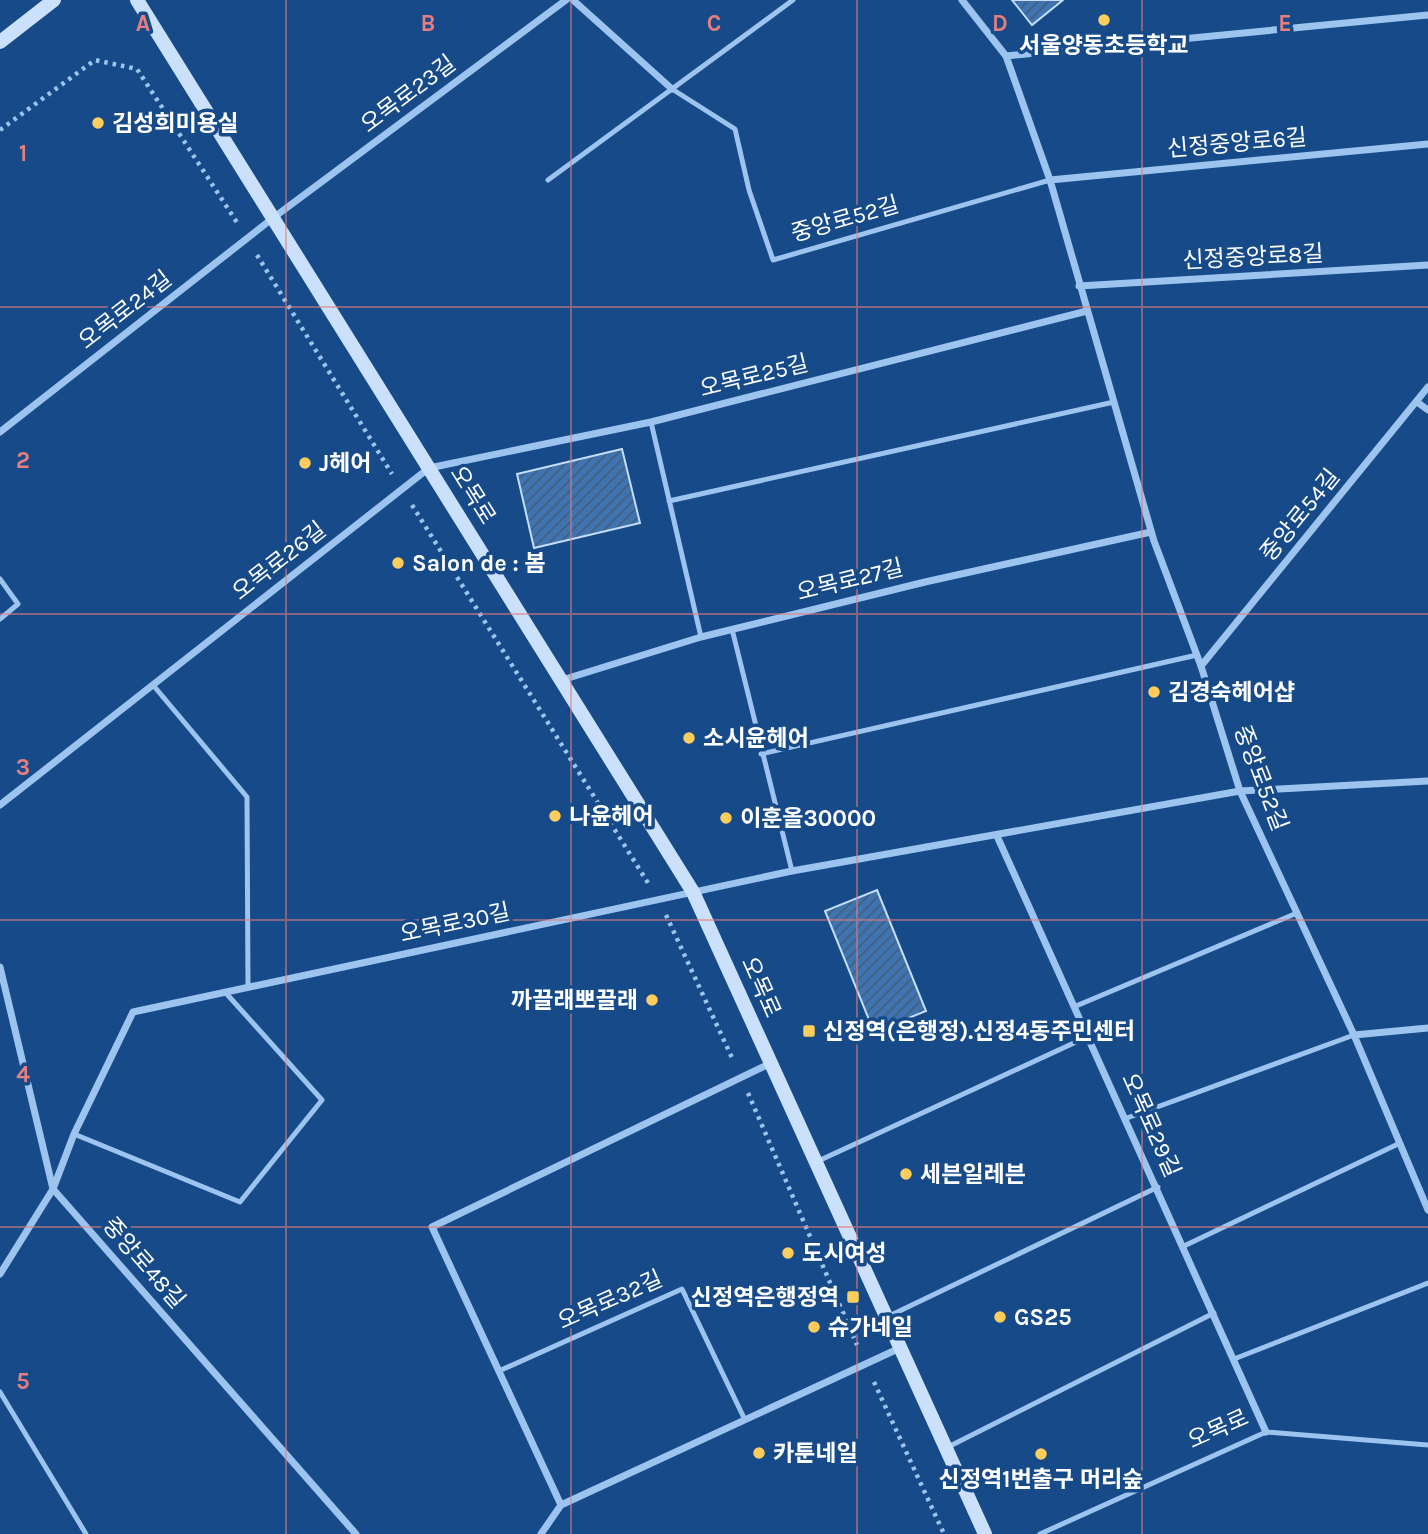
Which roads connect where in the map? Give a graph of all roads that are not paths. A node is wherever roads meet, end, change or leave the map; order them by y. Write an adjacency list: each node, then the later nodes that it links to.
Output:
1 (54, 0): 8 (main road)
2 (137, 0): 14 (main road, 오목로)
3 (566, 0): 14 (street, 오목로23길)
4 (573, 0): 10 (street)
5 (793, 0): 10 (lane)
6 (962, 0): 9 (street, 중앙로52길)
7 (1428, 15): 9 (street)
8 (0, 42)
9 (1006, 56): 13 (street, 중앙로52길)
10 (672, 89): 12 (lane); 13 (lane, 중앙로52길)
11 (1428, 144): 13 (street, 신정중앙로6길)
12 (548, 180)
13 (1050, 180): 16 (street, 중앙로52길)
14 (273, 218): 23 (street, 오목로24길); 24 (main road, 오목로)
15 (1428, 265): 16 (street, 신정중앙로8길)
16 (1079, 286): 17 (street, 중앙로52길)
17 (1087, 311): 19 (street, 중앙로52길); 22 (street, 오목로25길)
18 (1428, 387): 20 (street, 중앙로54길)
19 (1114, 402): 25 (lane); 26 (street, 중앙로52길)
20 (1417, 402): 21 (street); 32 (street, 중앙로54길)
21 (1428, 410)
22 (651, 422): 24 (street, 오목로25길); 25 (lane)
23 (0, 432)
24 (429, 468): 33 (main road, 오목로); 34 (street, 오목로26길)
25 (669, 501): 30 (lane)
26 (1151, 532): 29 (street, 오목로27길); 31 (street, 중앙로52길)
27 (0, 579): 28 (lane)
28 (0, 619)
29 (732, 629): 30 (street, 오목로27길); 35 (lane)
30 (701, 637): 33 (street, 오목로27길)
31 (1197, 654): 32 (street, 중앙로52길); 35 (lane)
32 (1201, 666): 37 (street, 중앙로52길)
33 (562, 680): 41 (main road, 오목로)
34 (153, 685): 38 (street, 오목로26길); 44 (lane)
35 (761, 754): 40 (lane)
36 (1428, 781): 37 (street)
37 (1240, 791): 39 (street); 42 (street, 중앙로52길)
38 (0, 805)
39 (997, 836): 40 (street); 46 (street, 오목로29길)
40 (792, 871): 41 (street)
41 (693, 892): 44 (street, 오목로30길); 50 (main road, 오목로)
42 (1297, 913): 46 (lane); 48 (street, 중앙로52길)
43 (0, 967): 56 (street, 중앙로48길)
44 (248, 987): 45 (street, 오목로30길)
45 (225, 992): 52 (street, 오목로30길); 52 (lane)
46 (1076, 1006): 49 (street, 오목로29길)
47 (1428, 1028): 48 (street)
48 (1354, 1035): 51 (lane); 53 (street, 중앙로52길)
49 (1089, 1036): 51 (street, 오목로29길); 54 (lane)
50 (771, 1063): 54 (main road, 오목로); 65 (street)
51 (1127, 1118): 55 (street, 오목로29길)
52 (74, 1134): 56 (street, 오목로30길)
53 (1398, 1144): 57 (street, 중앙로52길); 58 (lane)
54 (816, 1162): 62 (main road, 오목로)
55 (1158, 1187): 58 (street, 오목로29길); 62 (lane)
56 (53, 1189): 59 (street, 오목로30길); 73 (street, 중앙로48길)
57 (1428, 1210)
58 (1184, 1245): 61 (street, 오목로29길)
59 (0, 1274)
60 (1428, 1283): 64 (lane)
61 (1214, 1313): 64 (street, 오목로29길); 70 (lane)
62 (887, 1317): 63 (main road, 오목로)
63 (900, 1347): 67 (street); 70 (main road, 오목로)
64 (1234, 1359): 68 (street, 오목로29길)
65 (499, 1371): 67 (lane, 오목로32길); 71 (street)
66 (0, 1392): 72 (lane)
67 (745, 1419): 71 (street)
68 (1266, 1432): 69 (lane, 오목로); 76 (lane, 오목로)
69 (1428, 1444)
70 (946, 1448): 75 (main road, 오목로)
71 (561, 1505): 74 (street)
72 (86, 1534)
73 (356, 1534)
74 (541, 1534)
75 (985, 1534)
76 (1040, 1534)

